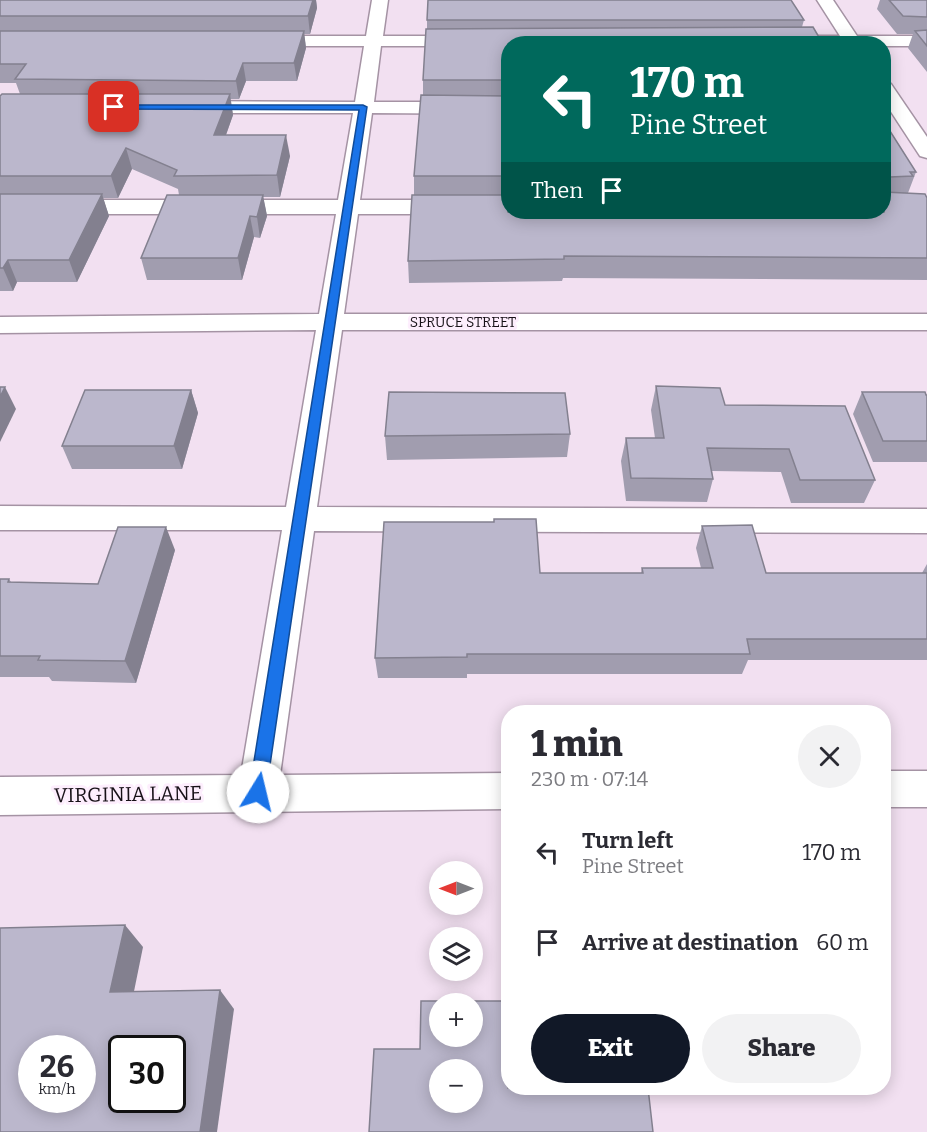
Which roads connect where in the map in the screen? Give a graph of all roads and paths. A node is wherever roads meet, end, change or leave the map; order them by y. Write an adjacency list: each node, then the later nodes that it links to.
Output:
1 (380, 0): 5 (street)
2 (825, 0): 3 (street)
3 (849, 36)
4 (245, 41): 5 (street)
5 (374, 41): 6 (street); 10 (street)
6 (481, 41)
7 (891, 41): 8 (street)
8 (927, 41)
9 (164, 107): 10 (street)
10 (363, 107): 11 (street); 15 (street)
11 (501, 108)
12 (899, 108): 13 (street)
13 (927, 152)
14 (0, 207): 15 (street)
15 (348, 207): 16 (street); 17 (street)
16 (501, 207)
17 (330, 322): 18 (street, SPRUCE STREET); 19 (street, SPRUCE STREET); 21 (street)
18 (927, 322)
19 (0, 326)
20 (0, 518): 21 (street)
21 (300, 518): 22 (street); 26 (street)
22 (927, 521)
23 (891, 789): 24 (street)
24 (927, 789)
25 (501, 791): 26 (street, VIRGINIA LANE)
26 (258, 792): 27 (street, VIRGINIA LANE)
27 (0, 796)

